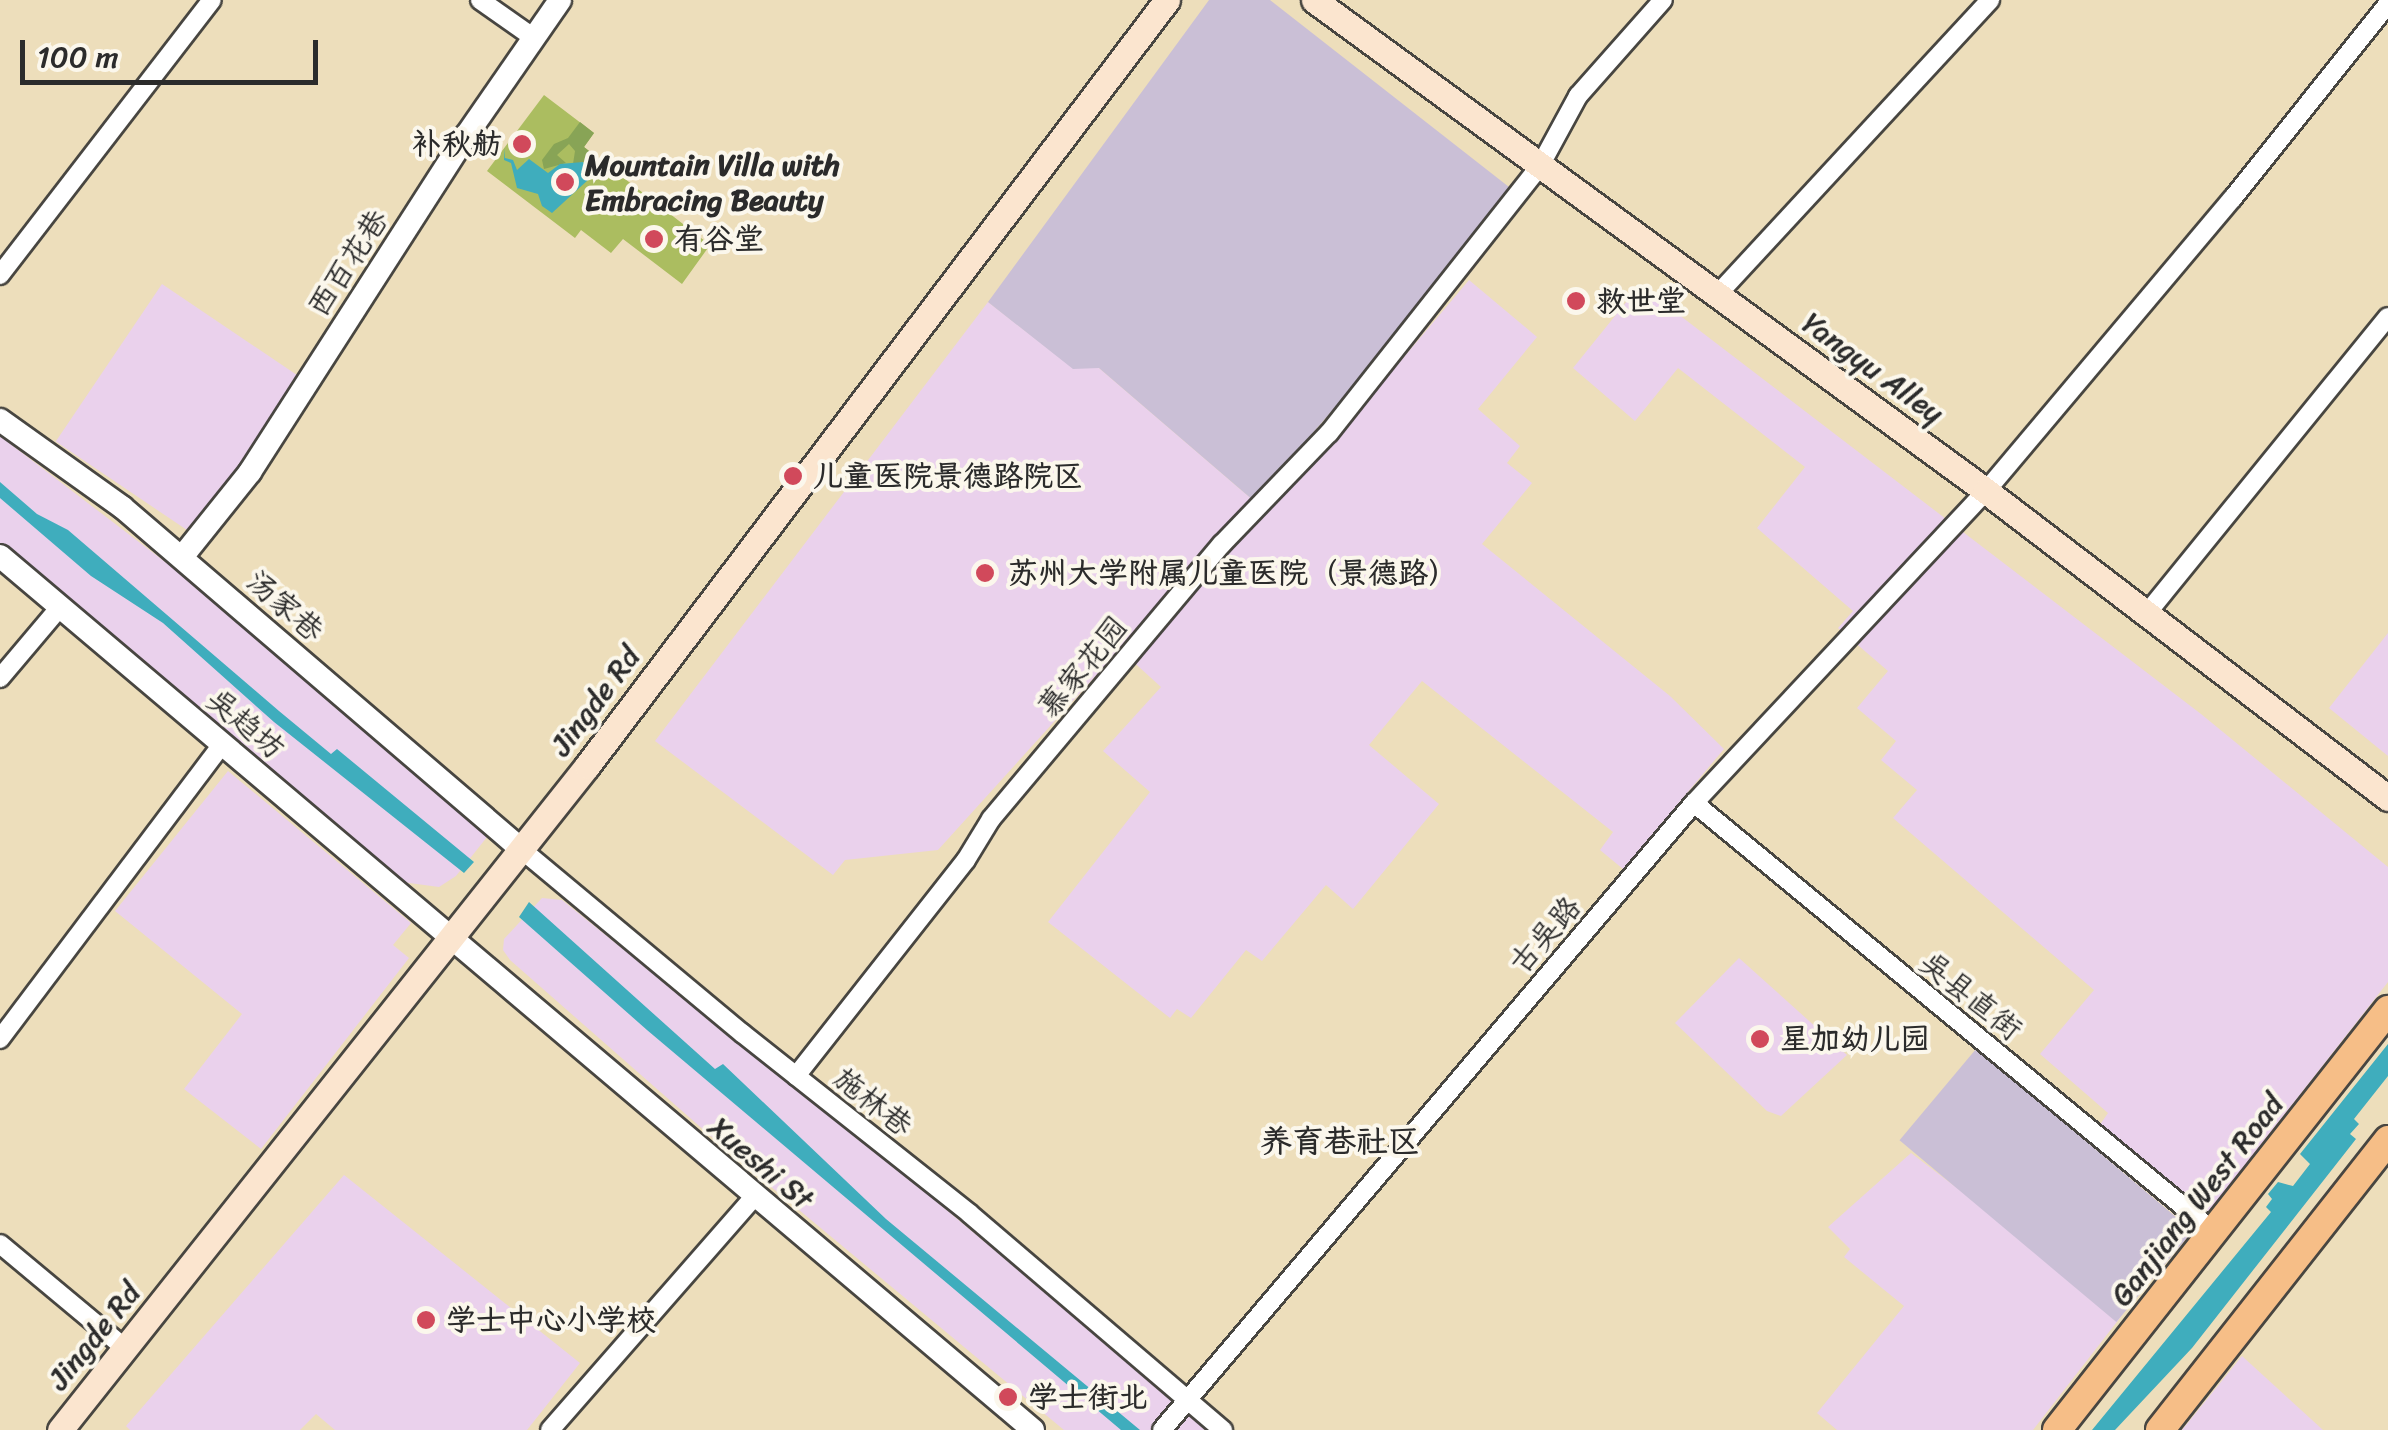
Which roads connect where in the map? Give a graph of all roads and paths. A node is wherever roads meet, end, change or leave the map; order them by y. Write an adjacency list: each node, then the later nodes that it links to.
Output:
1 (212, 0): 11 (street)
2 (480, 0): 9 (street)
3 (560, 0): 9 (street, 西百花巷)
4 (1167, 0): 24 (main road, Jingde Rd)
5 (1314, 0): 10 (main road, Yangyu Alley)
6 (1664, 0): 10 (street, 慕家花园)
7 (1990, 0): 12 (street)
8 (2388, 4): 15 (street, 古吴路)
9 (534, 38): 17 (street, 西百花巷)
10 (1540, 166): 12 (main road, Yangyu Alley); 28 (street, 慕家花园)
11 (0, 275)
12 (1717, 294): 15 (main road, Yangyu Alley)
13 (2388, 317): 19 (street)
14 (0, 420): 17 (street, 汤家巷)
15 (1986, 491): 19 (main road, Yangyu Alley); 23 (street, 古吴路)
16 (0, 556): 18 (street, 吴趋坊)
17 (182, 556): 24 (street, 汤家巷)
18 (60, 608): 20 (street); 21 (street, 吴趋坊)
19 (2148, 612): 22 (main road, Yangyu Alley)
20 (0, 678)
21 (222, 744): 25 (street, 吴趋坊); 27 (street)
22 (2388, 798)
23 (1694, 803): 31 (street, 吴县直街); 34 (street, 古吴路)
24 (521, 849): 25 (main road, Jingde Rd); 28 (street, 施林巷)
25 (454, 938): 30 (street, Xueshi St); 33 (main road, Jingde Rd)
26 (2388, 1010): 31 (main road, Ganjiang West Road)
27 (0, 1038)
28 (796, 1076): 34 (street, 施林巷)
29 (2388, 1140): 41 (main road)
30 (754, 1197): 36 (street); 37 (street, Xueshi St)
31 (2213, 1231): 40 (main road, Ganjiang West Road)
32 (0, 1244): 33 (street)
33 (126, 1350): 35 (main road, Jingde Rd)
34 (1188, 1402): 38 (street, 古吴路); 39 (street, 施林巷)
35 (60, 1430)
36 (550, 1430)
37 (1033, 1430)
38 (1162, 1430)
39 (1223, 1430)
40 (2057, 1430)
41 (2160, 1430)

